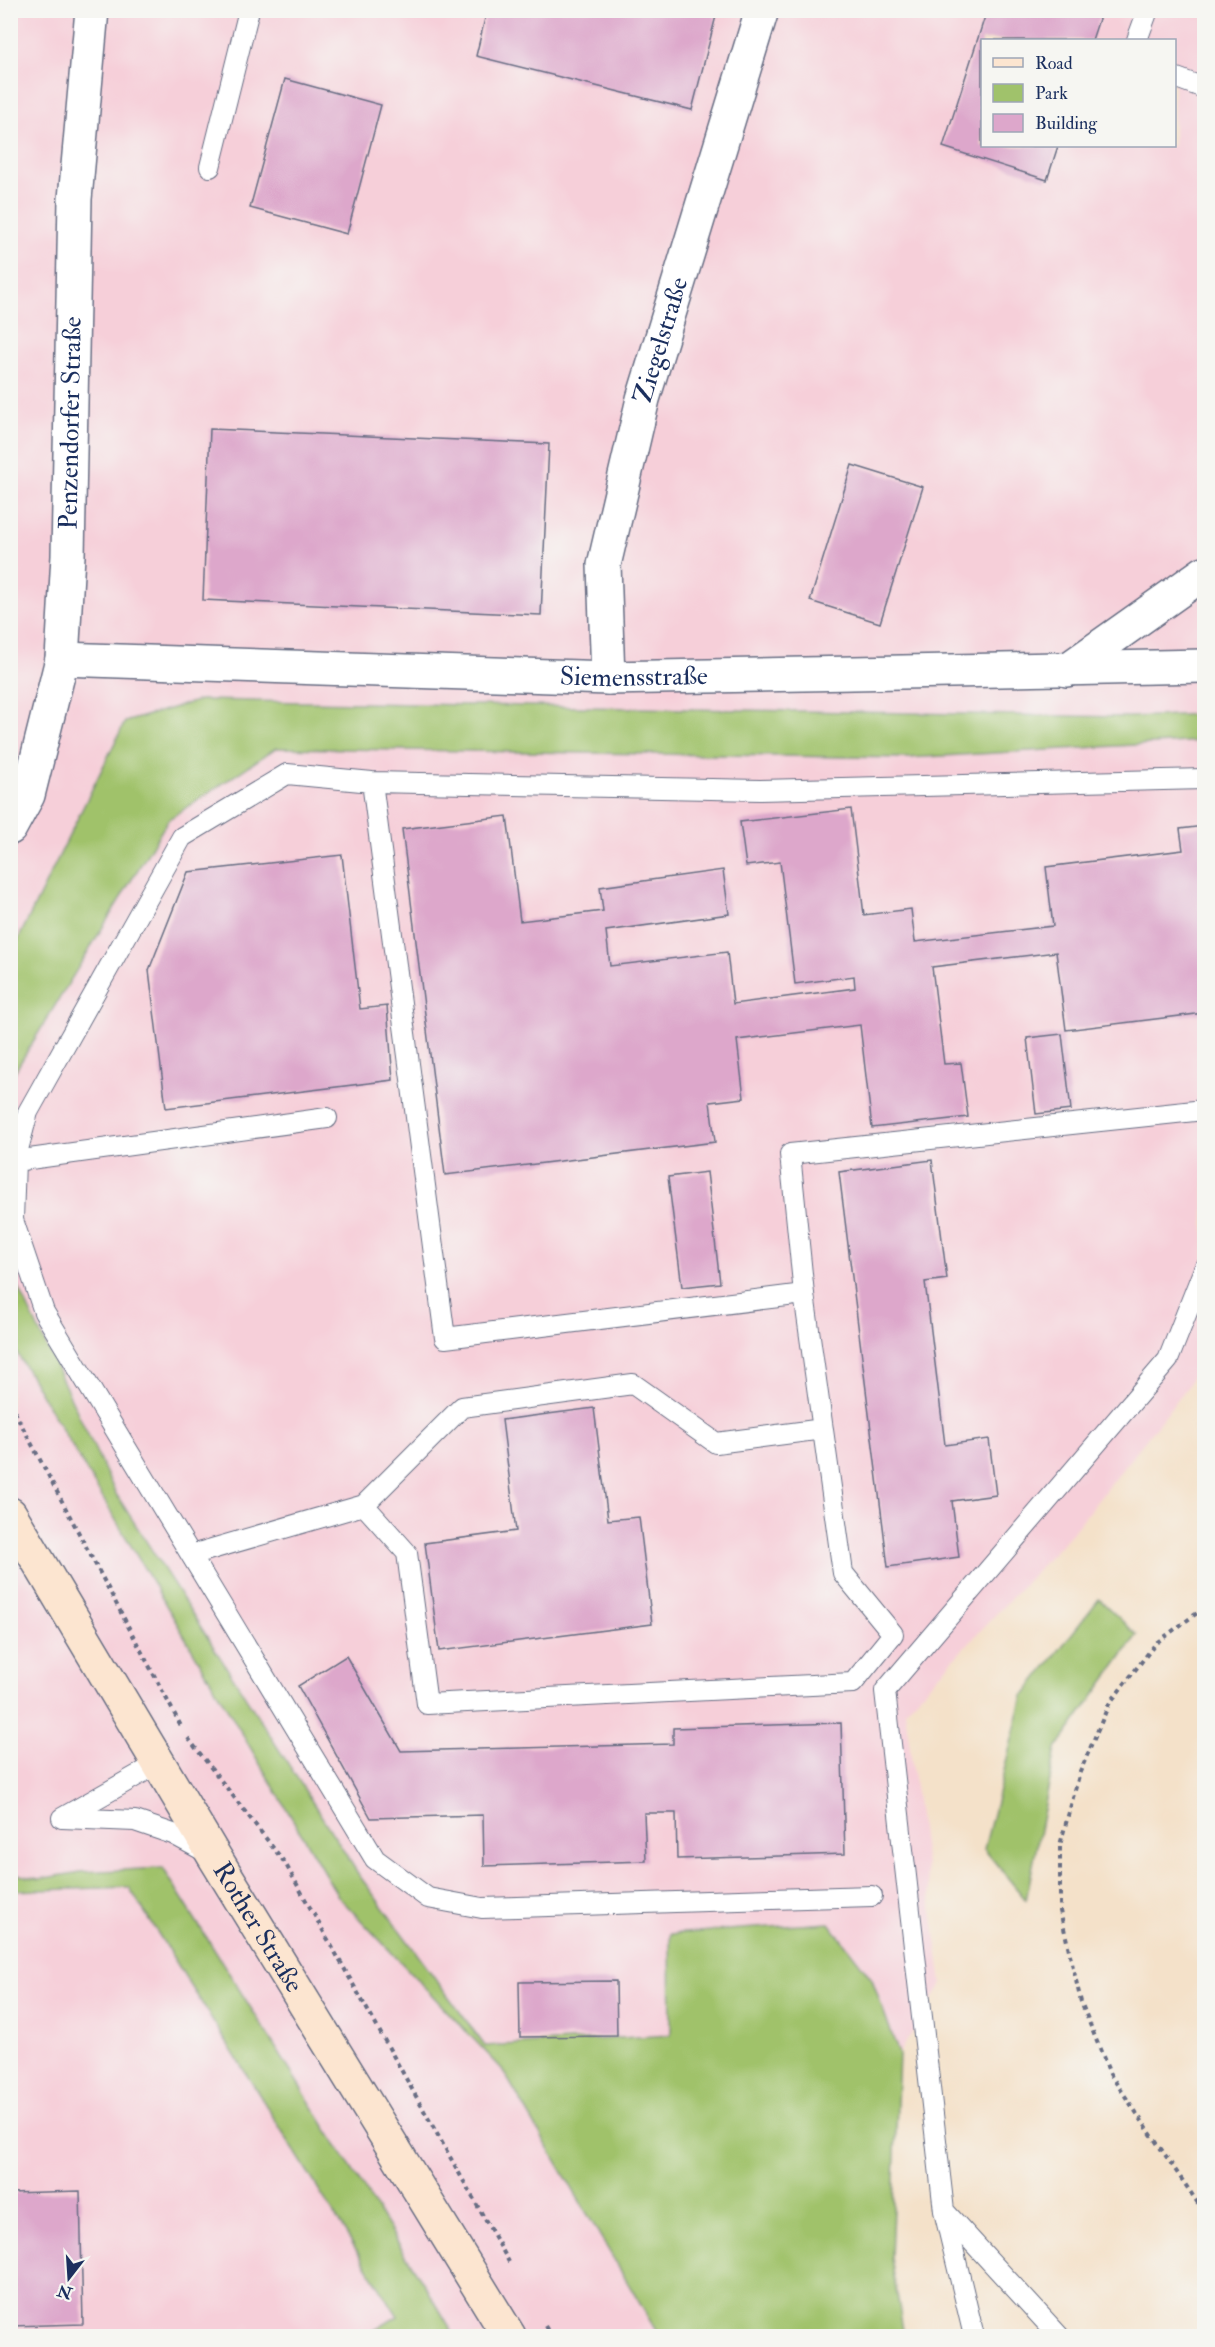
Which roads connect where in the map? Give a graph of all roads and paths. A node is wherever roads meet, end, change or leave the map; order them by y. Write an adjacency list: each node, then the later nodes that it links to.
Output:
1 (92, 10): 10 (street, Penzendorfer Straße)
2 (249, 10): 8 (lane)
3 (762, 10): 13 (street, Ziegelstraße)
4 (1148, 10): 5 (lane)
5 (1137, 39)
6 (1176, 78): 7 (lane)
7 (1204, 88)
8 (210, 167)
9 (1204, 573): 12 (street)
10 (62, 659): 13 (street, Siemensstraße); 16 (street, Penzendorfer Straße)
11 (1204, 666): 12 (street, Siemensstraße)
12 (1067, 670): 13 (street, Siemensstraße)
13 (608, 678)
14 (1204, 779): 15 (lane)
15 (372, 782): 19 (lane); 21 (lane)
16 (10, 828)
17 (1204, 1110): 21 (lane)
18 (327, 1118): 19 (lane)
19 (15, 1161): 26 (lane)
20 (1204, 1269): 31 (lane)
21 (804, 1294): 23 (lane)
22 (10, 1403): 33 (path)
23 (823, 1429): 24 (lane); 24 (lane)
24 (364, 1505): 26 (lane)
25 (10, 1514): 28 (main road, Rother Straße)
26 (192, 1555): 30 (lane)
27 (1204, 1608): 32 (path)
28 (159, 1763): 29 (main road, Rother Straße); 29 (lane)
29 (213, 1856): 35 (main road, Rother Straße)
30 (872, 1896)
31 (944, 2211): 37 (lane); 38 (lane)
32 (1204, 2212)
33 (510, 2264)
34 (544, 2326): 36 (path)
35 (509, 2337)
36 (551, 2337)
37 (974, 2337)
38 (1059, 2337)

